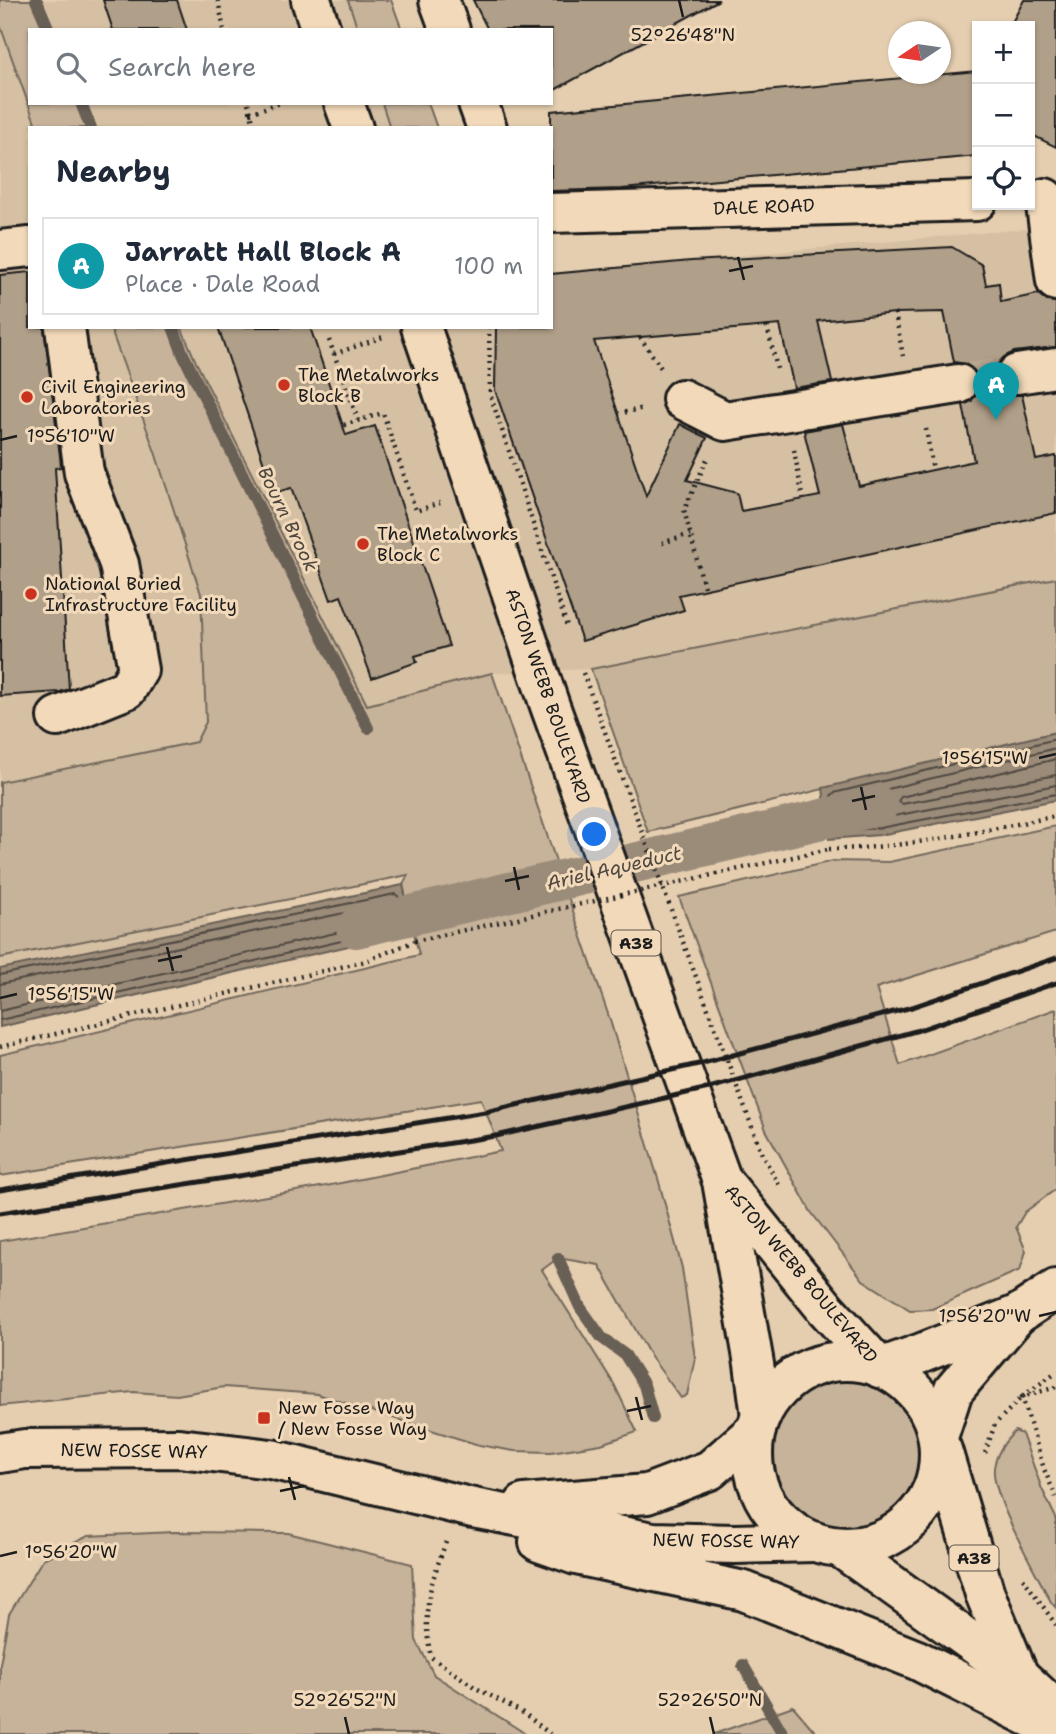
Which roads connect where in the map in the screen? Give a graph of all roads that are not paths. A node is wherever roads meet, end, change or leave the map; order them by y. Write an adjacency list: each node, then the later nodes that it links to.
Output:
1 (311, 0): 3 (main road)
2 (439, 0): 4 (main road)
3 (320, 28)
4 (449, 28)
5 (346, 105): 7 (main road)
6 (479, 105): 8 (main road)
7 (352, 126)
8 (486, 126)
9 (1044, 196): 14 (main road)
10 (972, 201): 11 (main road, DALE ROAD)
11 (553, 214)
12 (28, 247): 13 (main road)
13 (0, 250)
14 (1056, 281)
15 (65, 329): 21 (main road)
16 (404, 332): 22 (main road, ASTON WEBB BOULEVARD / A38)
17 (1056, 368): 18 (main road)
18 (1017, 374)
19 (958, 384): 20 (main road)
20 (682, 399)
21 (57, 717)
22 (722, 1181): 25 (main road, ASTON WEBB BOULEVARD / A38); 26 (main road, ASTON WEBB BOULEVARD / A38)
23 (1056, 1289): 24 (main road)
24 (1017, 1315): 25 (main road); 27 (main road)
25 (880, 1368): 26 (main road, A38); 27 (main road, A38)
26 (758, 1423): 30 (main road, NEW FOSSE WAY); 31 (main road, A38)
27 (938, 1437): 31 (main road, A38); 32 (main road, A38)
28 (13, 1451): 29 (main road); 30 (main road, NEW FOSSE WAY)
29 (0, 1480)
30 (473, 1508): 31 (main road, NEW FOSSE WAY); 34 (main road, NEW FOSSE WAY)
31 (827, 1545): 32 (main road, A38)
32 (1019, 1676): 33 (main road, A38)
33 (1056, 1710)
34 (1056, 1730)

